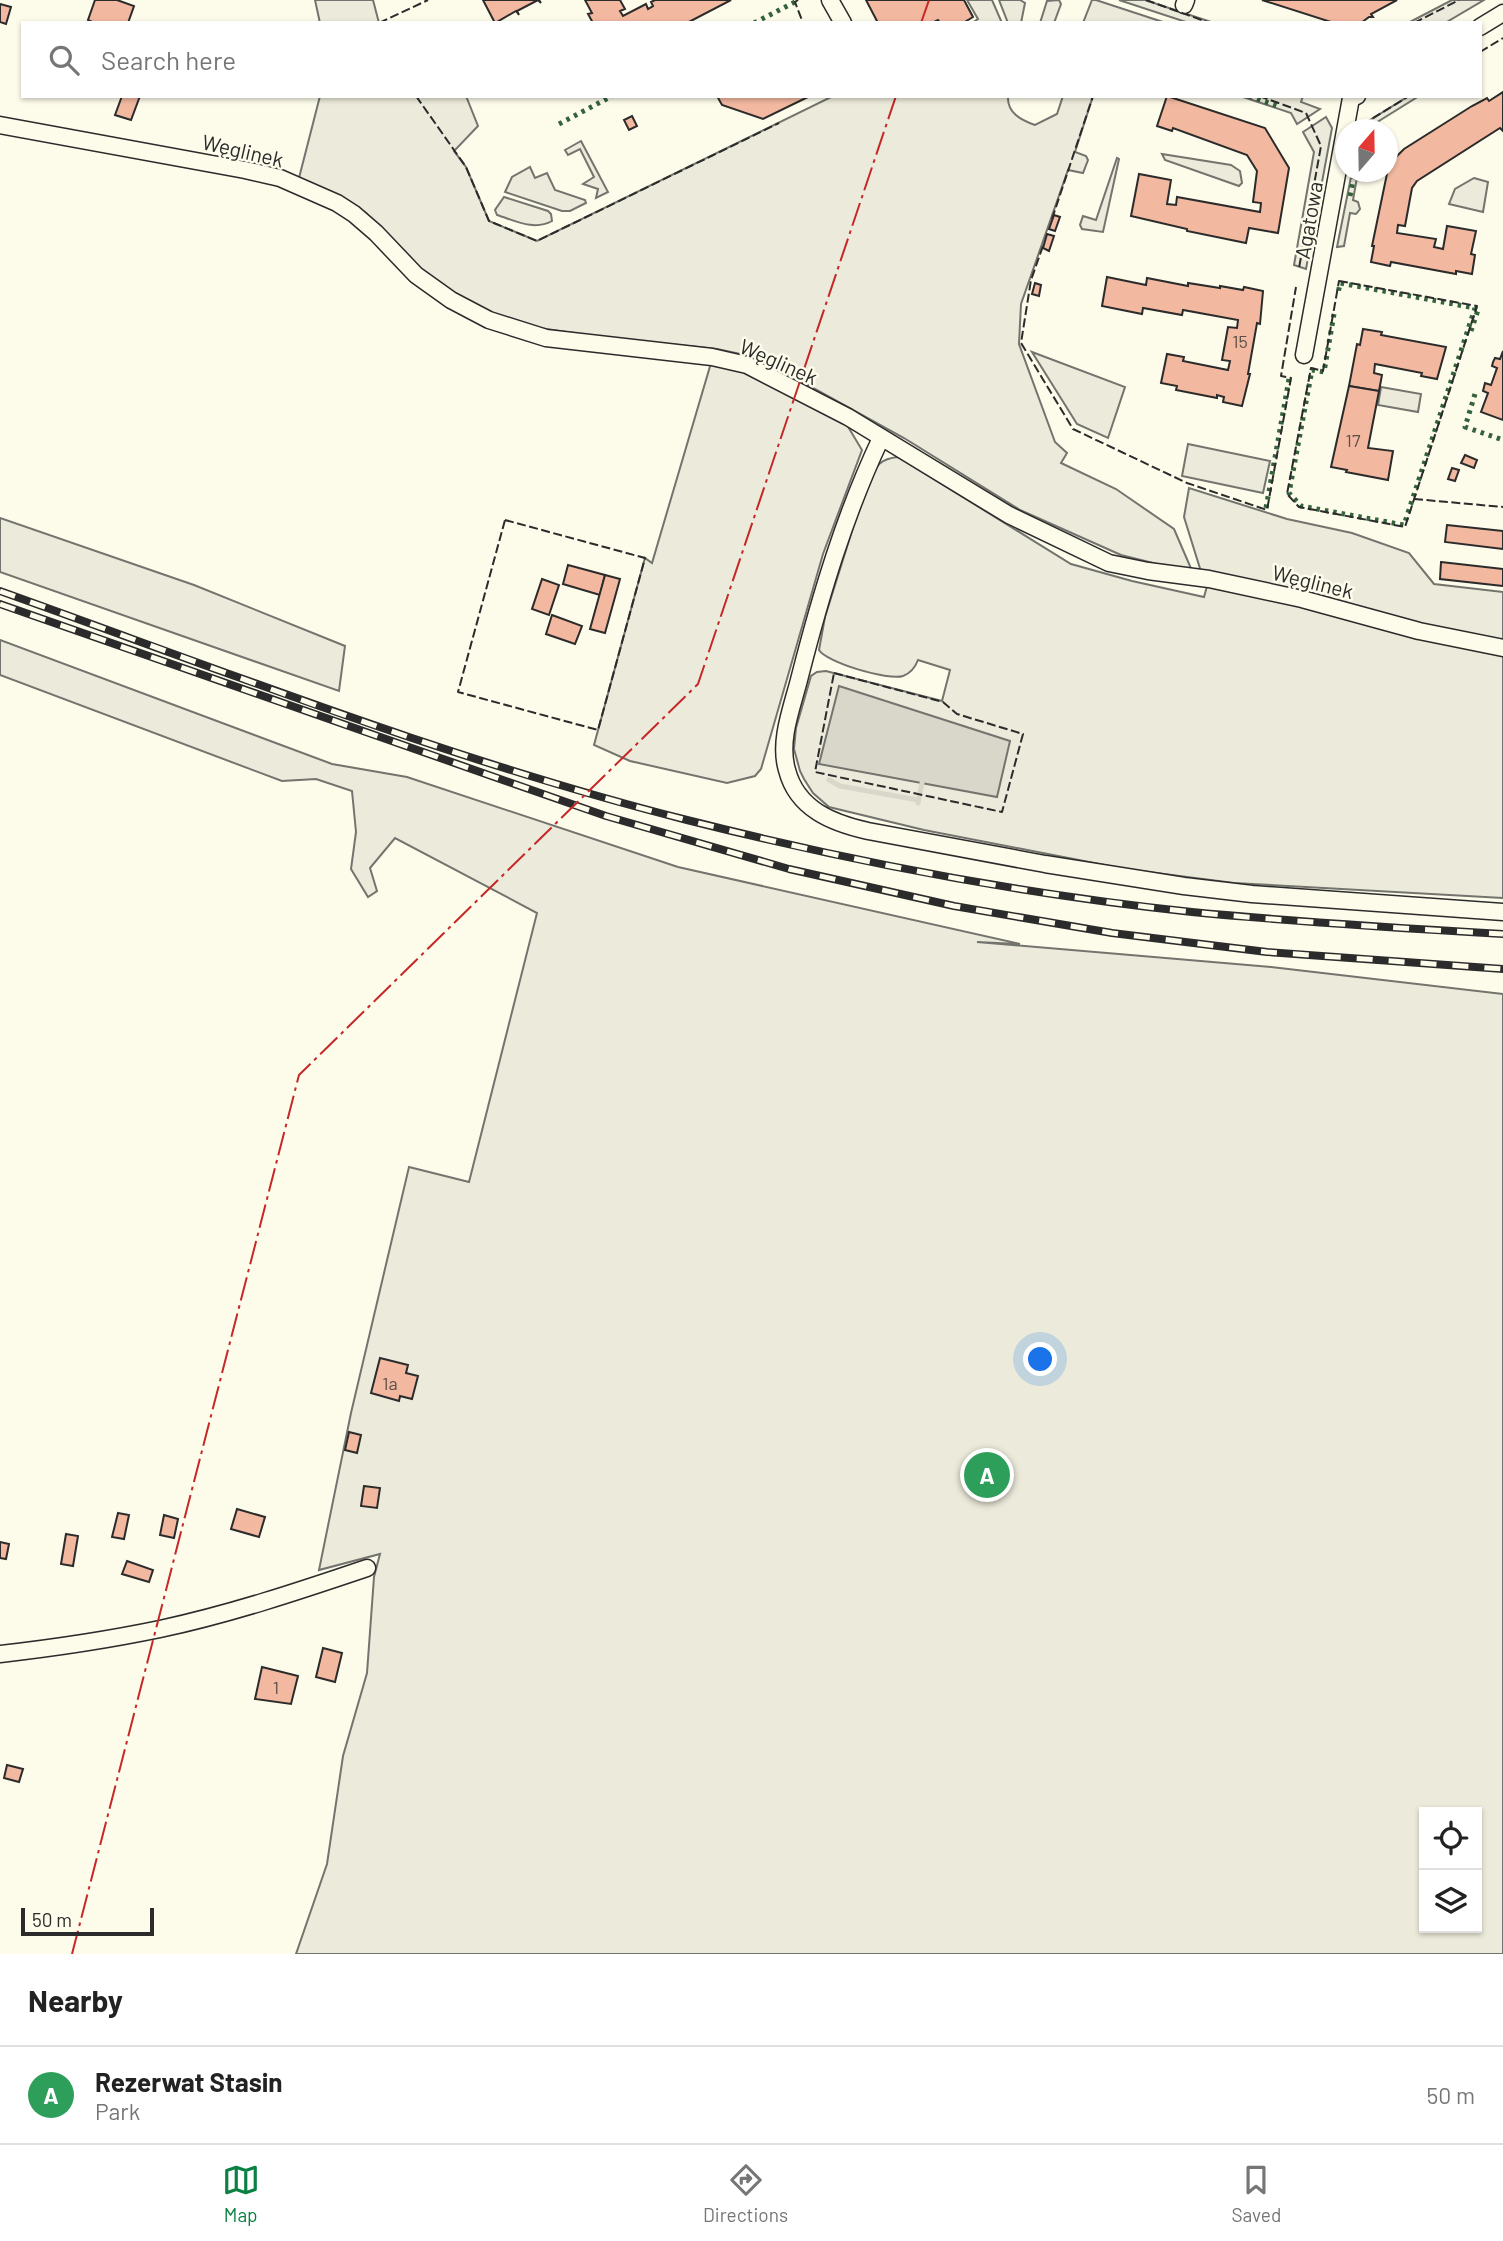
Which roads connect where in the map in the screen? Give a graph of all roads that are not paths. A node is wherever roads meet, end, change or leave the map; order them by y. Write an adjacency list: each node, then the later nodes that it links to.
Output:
1 (830, 0): 3 (street)
2 (1503, 13): 4 (street)
3 (842, 21)
4 (1482, 26)
5 (1351, 98): 7 (street, Agatowa)
6 (0, 125): 8 (street, Węglinek)
7 (1304, 355)
8 (881, 438): 9 (street, Węglinek); 10 (street)
9 (1503, 648)
10 (1503, 912)
11 (367, 1568): 12 (street)
12 (0, 1654)

